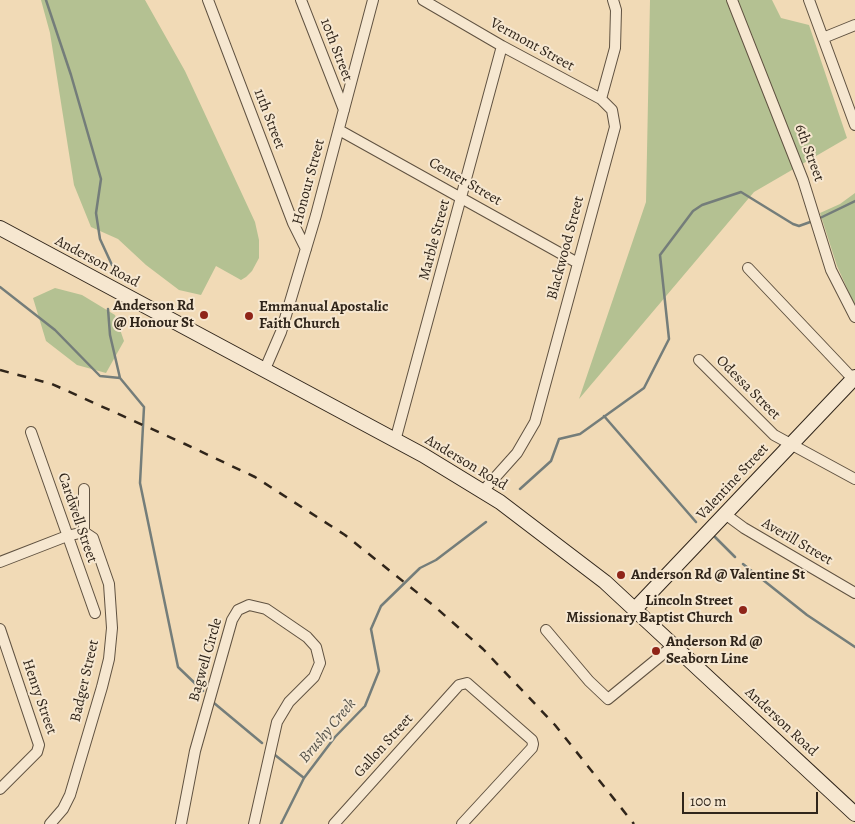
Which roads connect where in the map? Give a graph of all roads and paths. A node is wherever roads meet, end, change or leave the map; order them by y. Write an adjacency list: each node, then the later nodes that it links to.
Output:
1 (208, 0): 17 (street, 11th Street)
2 (301, 0): 12 (street, 10th Street)
3 (373, 0): 12 (street, Honour Street)
4 (423, 0): 10 (street, Vermont Street)
5 (612, 0): 11 (street)
6 (732, 0): 20 (street, 6th Street)
7 (809, 0): 9 (street)
8 (855, 25): 9 (street)
9 (823, 38): 13 (street)
10 (502, 46): 11 (street, Vermont Street); 15 (street, Marble Street)
11 (601, 99): 18 (street, Blackwood Street)
12 (344, 110): 14 (street, Honour Street)
13 (855, 125)
14 (338, 130): 15 (street, Center Street); 17 (street, Honour Street)
15 (462, 198): 18 (street, Center Street); 25 (street, Marble Street)
16 (0, 228): 22 (main road, Anderson Road)
17 (306, 249): 22 (street, Honour Street)
18 (576, 262): 29 (street, Blackwood Street)
19 (748, 268): 23 (street)
20 (855, 317)
21 (700, 360): 26 (street, Odessa Street)
22 (265, 369): 25 (main road, Anderson Road)
23 (854, 378): 26 (main road, Valentine Street)
24 (31, 432): 32 (street, Cardwell Street)
25 (395, 441): 29 (main road, Anderson Road)
26 (791, 443): 27 (street, Odessa Street); 30 (main road, Valentine Street)
27 (855, 479)
28 (84, 489): 31 (street)
29 (483, 491): 35 (main road, Anderson Road)
30 (725, 514): 34 (street, Averill Street); 35 (main road, Valentine Street)
31 (84, 532): 32 (street); 42 (street, Badger Street)
32 (67, 536): 33 (street); 36 (street, Cardwell Street)
33 (0, 562)
34 (855, 593)
35 (635, 609): 39 (main road, Anderson Road)
36 (95, 612)
37 (0, 629): 40 (street, Henry Street)
38 (546, 630): 39 (street)
39 (674, 645): 41 (main road, Anderson Road)
40 (0, 789)
41 (855, 814)
42 (50, 824)
43 (181, 824): 44 (street, Bagwell Circle)
44 (254, 824)
45 (334, 824): 46 (street, Gallon Street)
46 (462, 824)

